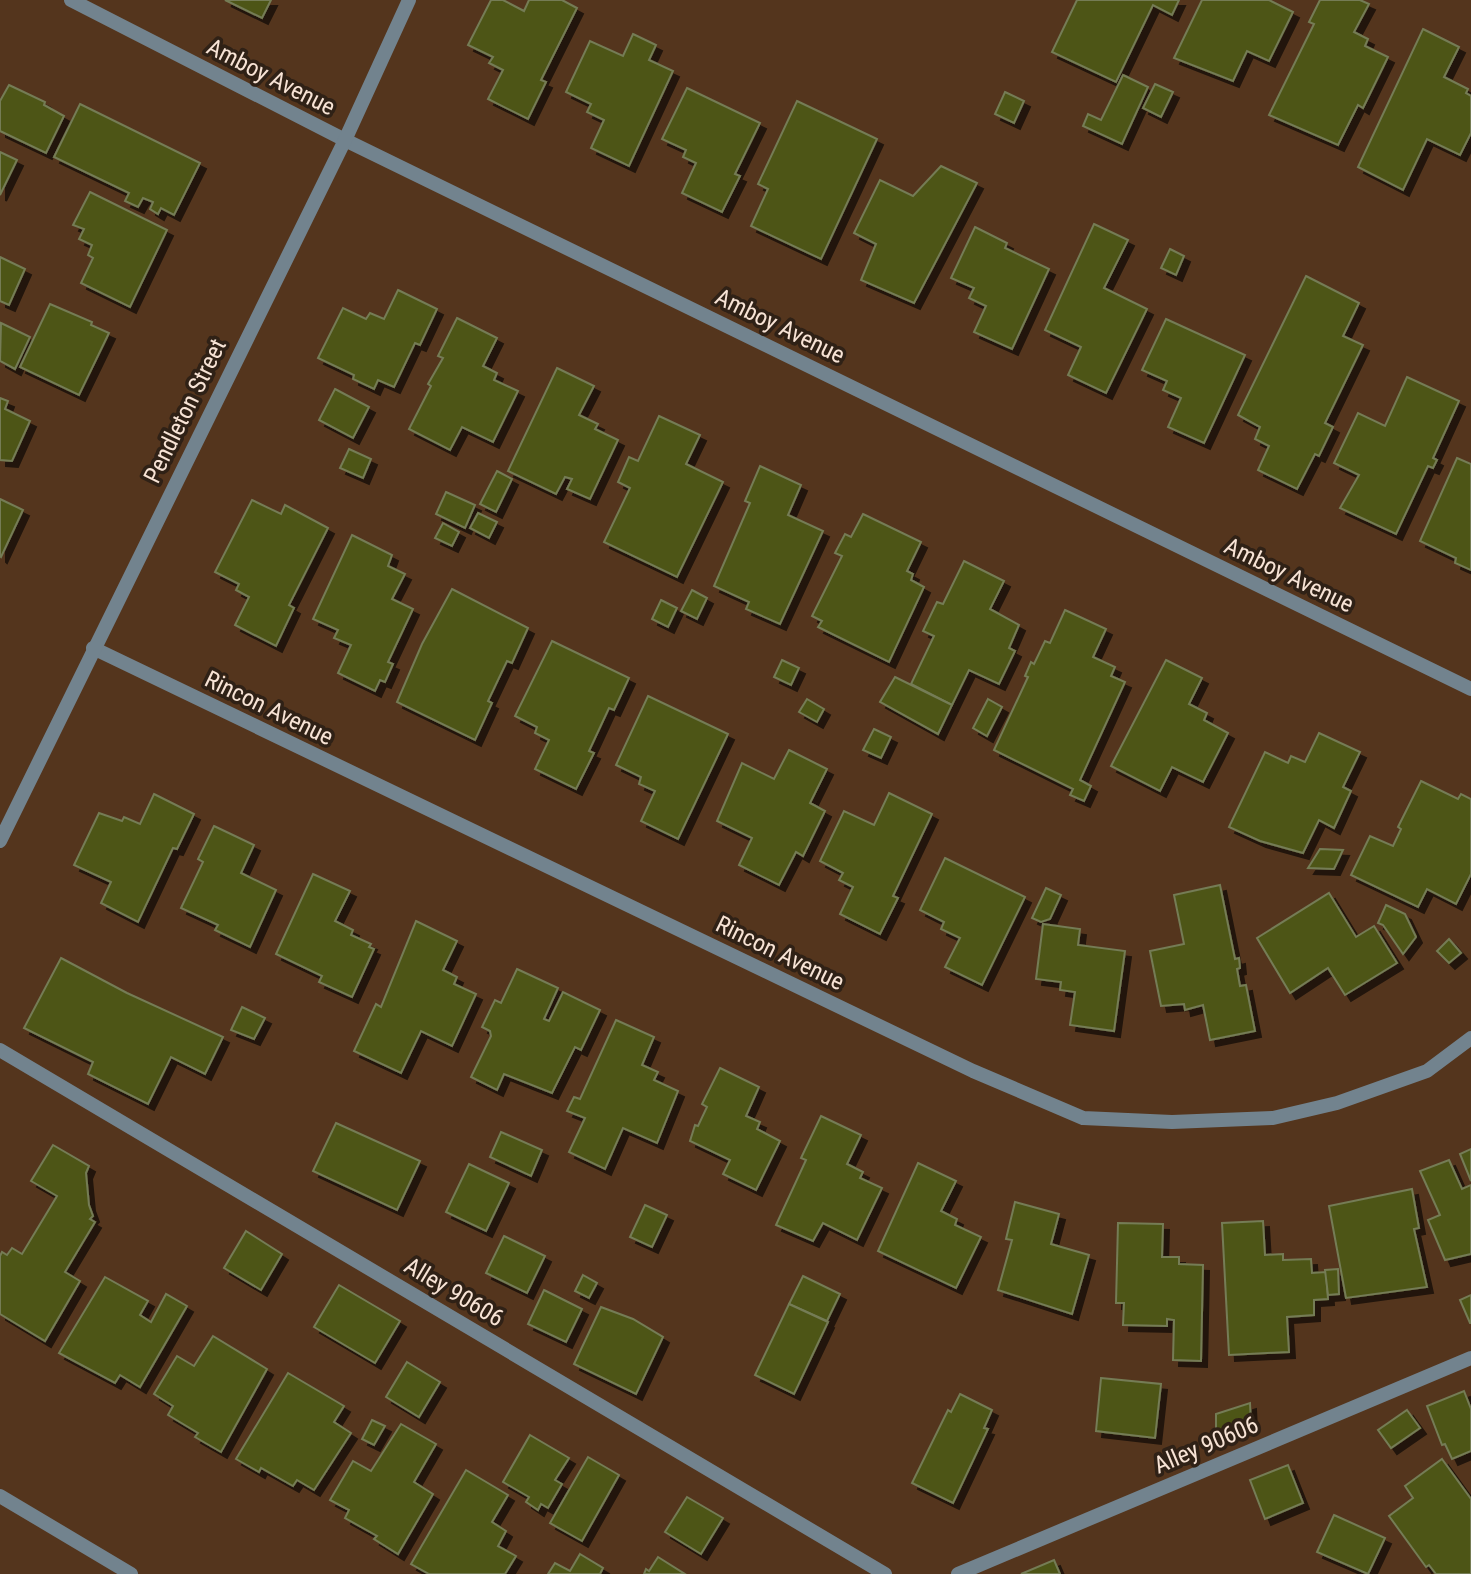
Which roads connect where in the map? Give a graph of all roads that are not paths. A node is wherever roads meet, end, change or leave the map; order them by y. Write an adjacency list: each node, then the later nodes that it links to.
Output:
1 (71, 0): 3 (street, Amboy Avenue)
2 (409, 0): 3 (street, Pendleton Street)
3 (345, 139): 4 (street, Pendleton Street); 5 (street, Amboy Avenue)
4 (93, 648): 6 (street, Pendleton Street); 7 (street, Rincon Avenue)
5 (1471, 689)
6 (0, 841)
7 (1471, 1038)
8 (0, 1050): 12 (street, Alley 90606)
9 (1471, 1358): 13 (street, Alley 90606)
10 (0, 1496): 11 (street)
11 (131, 1574)
12 (885, 1574)
13 (958, 1574)

